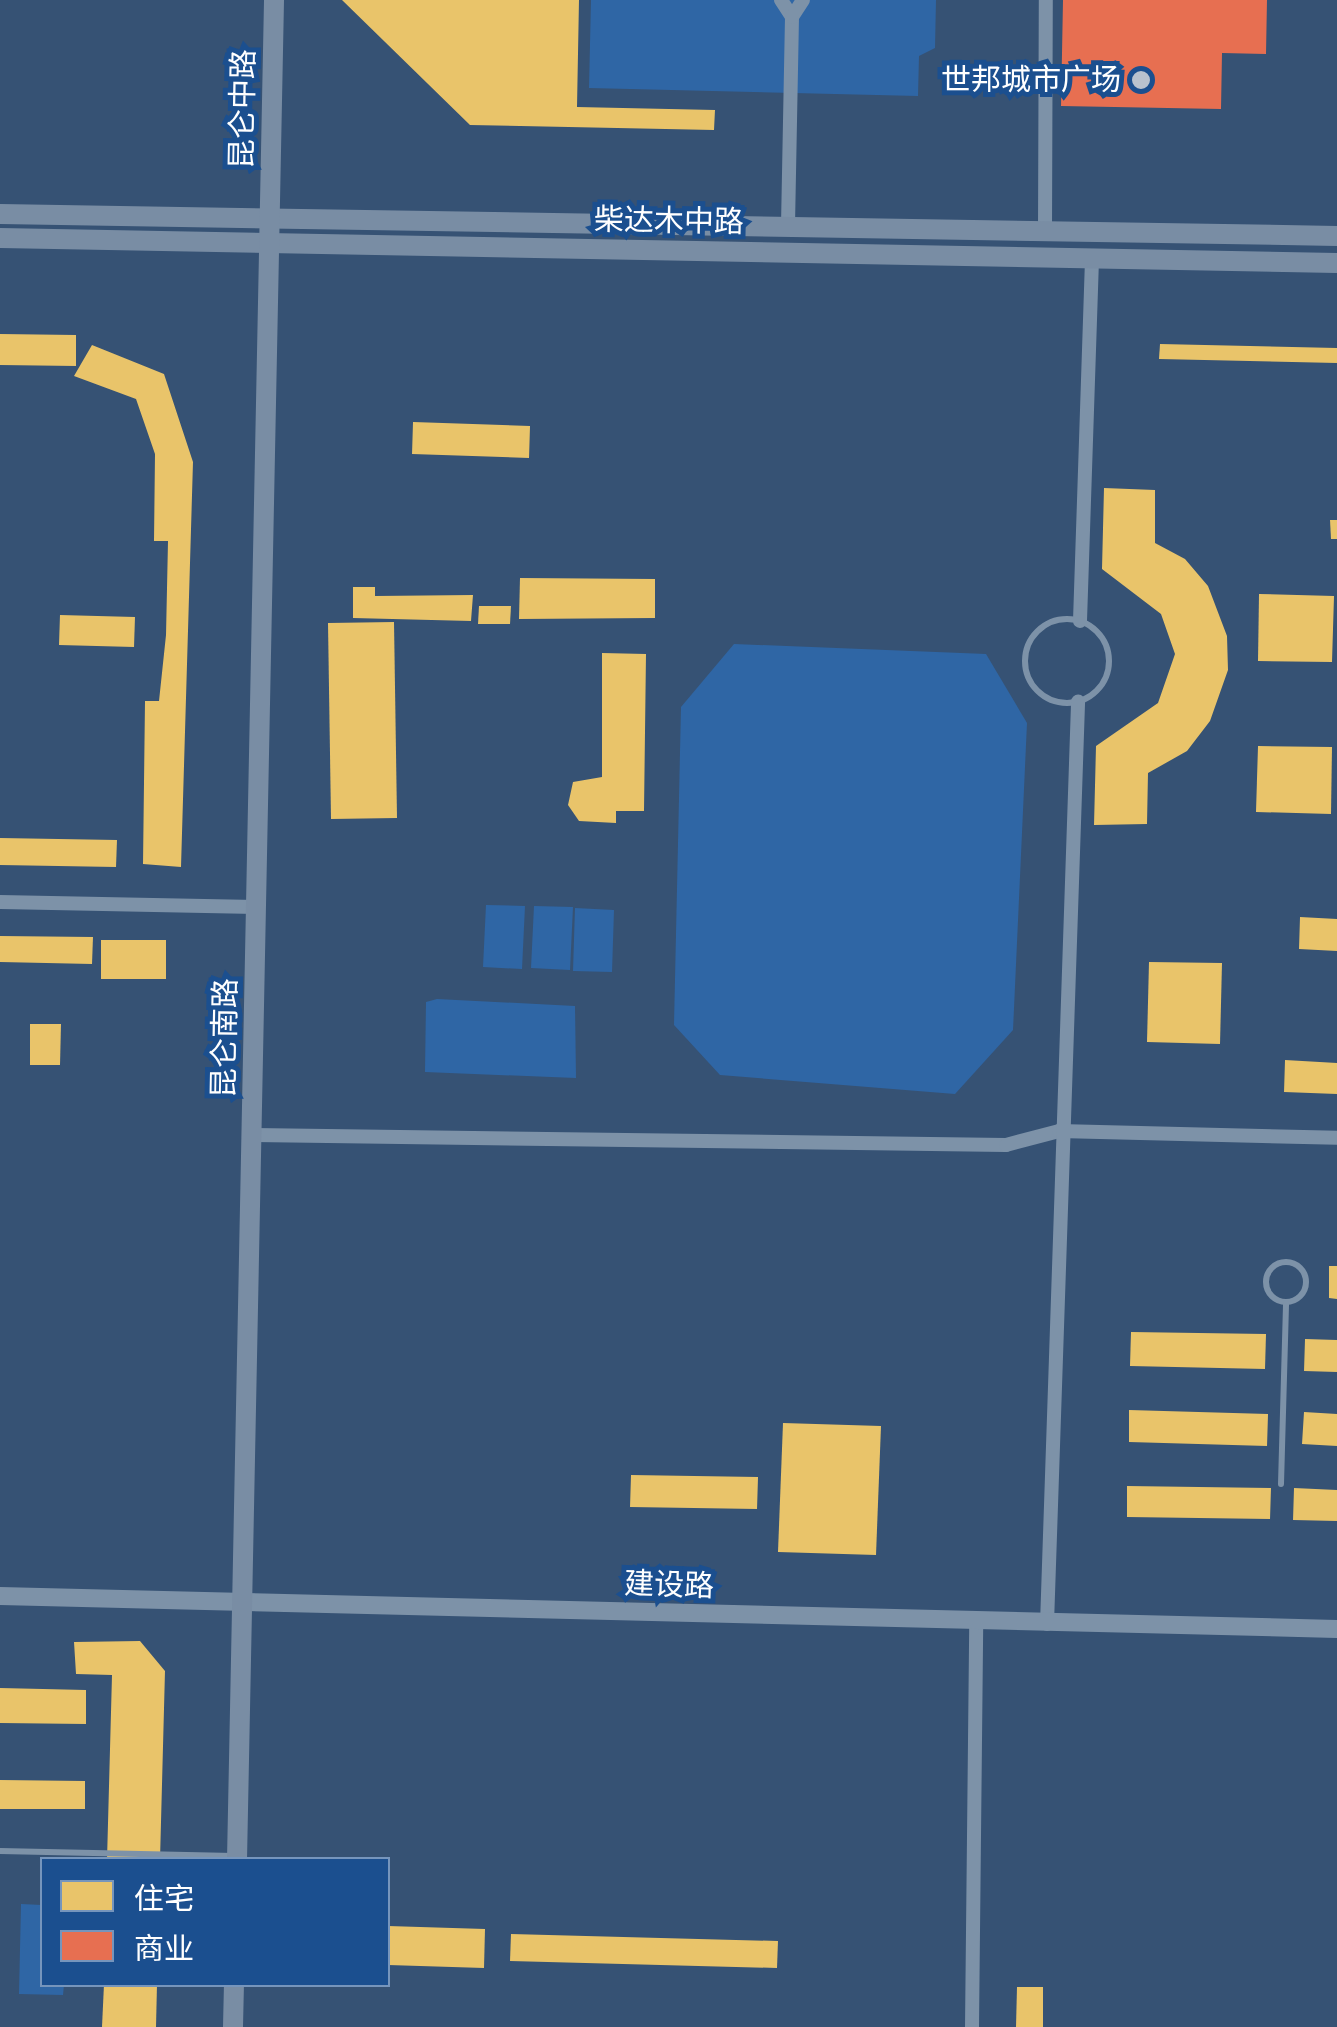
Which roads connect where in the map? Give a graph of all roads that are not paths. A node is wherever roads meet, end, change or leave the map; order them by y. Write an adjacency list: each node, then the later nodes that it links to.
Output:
1 (274, 0): 7 (main road, 昆仑中路)
2 (781, 0): 5 (street)
3 (803, 0): 5 (street)
4 (1046, 0): 9 (street)
5 (792, 17): 8 (street)
6 (0, 214): 7 (main road, 柴达木中路)
7 (271, 218): 8 (main road, 柴达木中路); 12 (main road, 昆仑南路)
8 (788, 227): 9 (main road, 柴达木中路)
9 (1045, 231): 10 (main road, 柴达木中路)
10 (1337, 236)
11 (0, 238): 12 (main road, 柴达木中路)
12 (270, 244): 13 (main road, 柴达木中路); 18 (main road, 昆仑南路)
13 (1092, 260): 14 (main road, 柴达木中路); 15 (street)
14 (1337, 263)
15 (1080, 622): 16 (lane); 16 (lane)
16 (1078, 702): 19 (street)
17 (0, 902): 18 (street)
18 (258, 907): 20 (main road, 昆仑南路)
19 (1059, 1132): 20 (street); 21 (street); 27 (street)
20 (252, 1135): 25 (main road, 昆仑南路)
21 (1337, 1138)
22 (1286, 1303): 22 (lane); 23 (lane)
23 (1281, 1484)
24 (0, 1596): 25 (street, 建设路)
25 (244, 1599): 26 (street, 建设路); 31 (main road, 昆仑南路)
26 (976, 1622): 27 (street, 建设路); 34 (street)
27 (1047, 1624): 28 (street, 建设路)
28 (1337, 1629)
29 (0, 1851): 30 (lane)
30 (203, 1857)
31 (237, 1857)
32 (234, 1987): 33 (main road)
33 (233, 2027)
34 (972, 2027)

